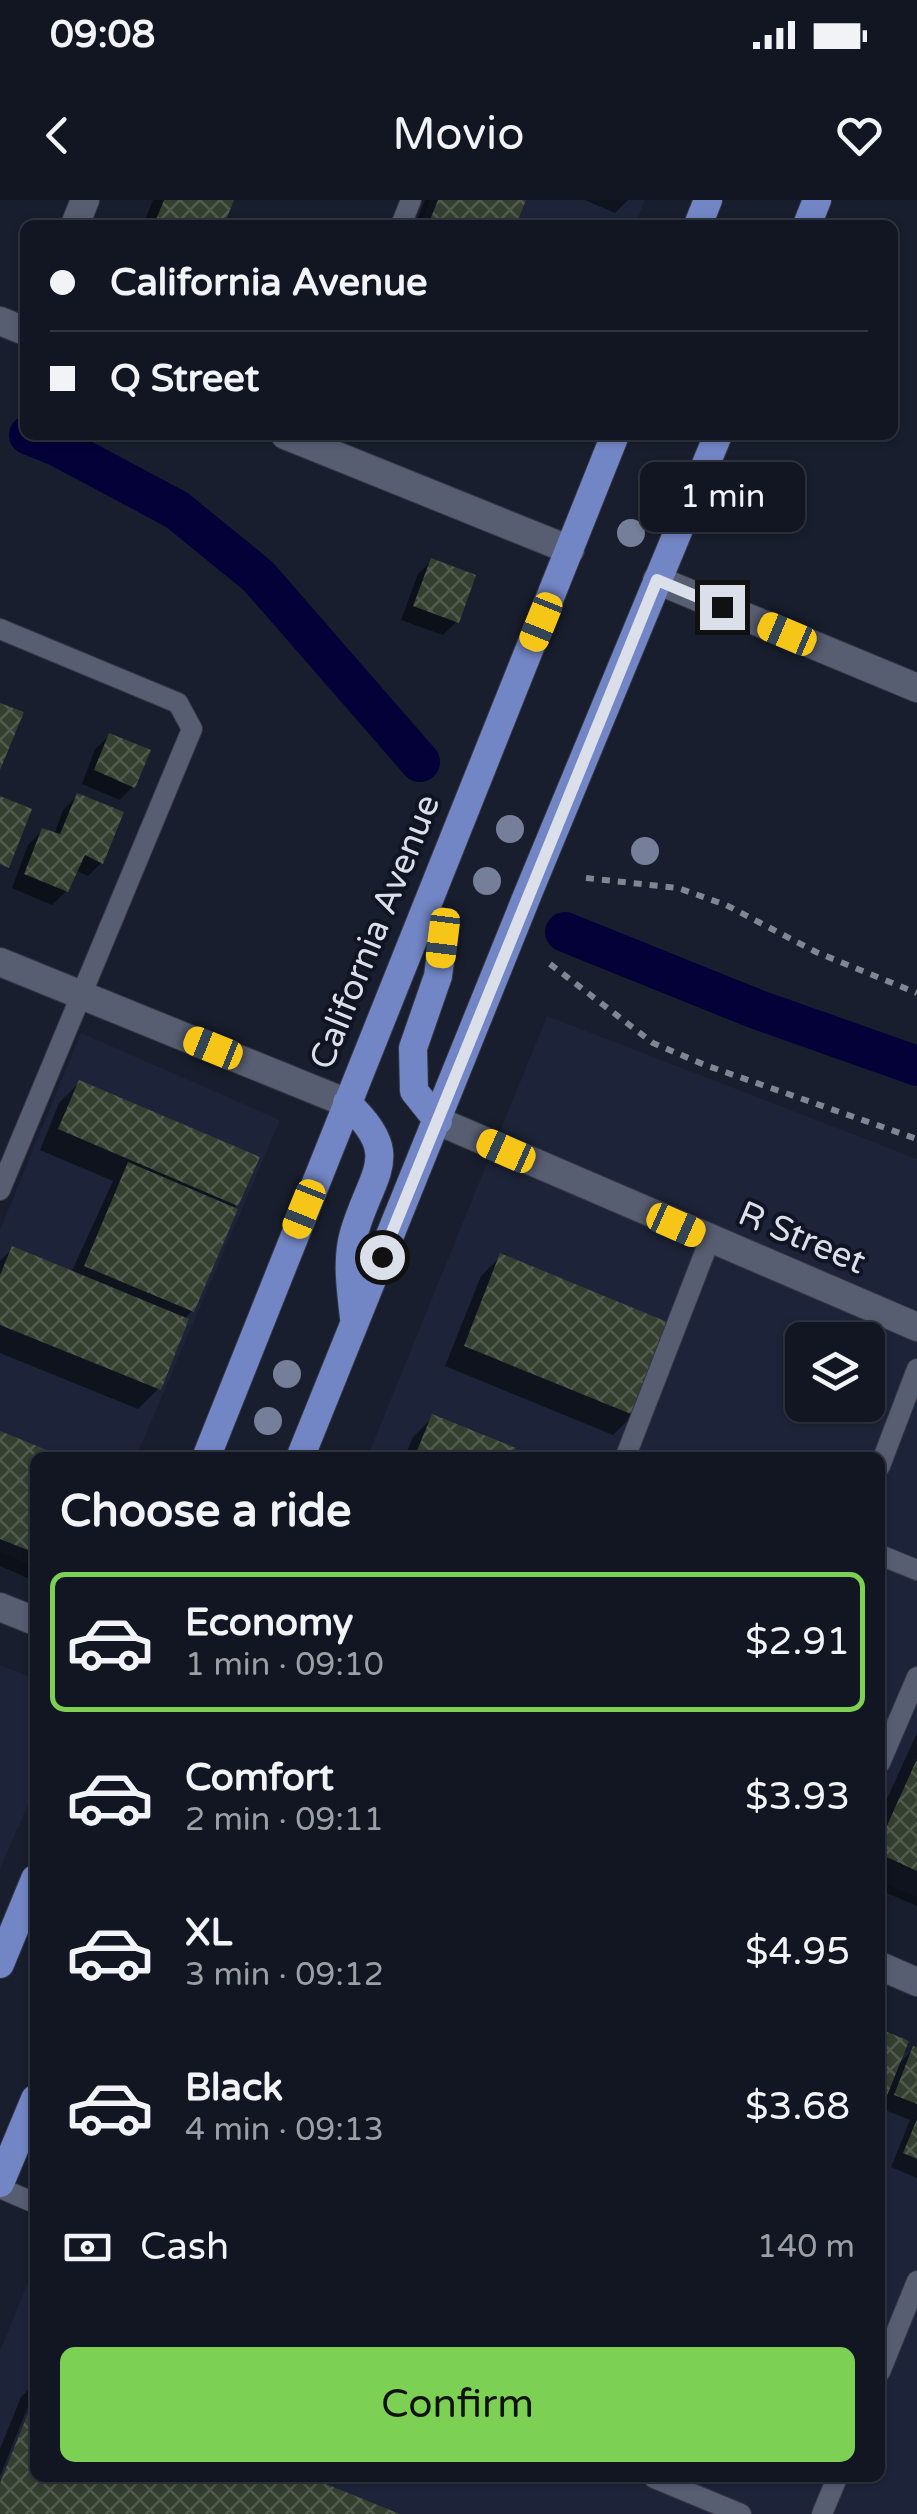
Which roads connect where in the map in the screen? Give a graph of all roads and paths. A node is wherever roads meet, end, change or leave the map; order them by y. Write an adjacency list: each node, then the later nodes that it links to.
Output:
1 (614, 440): 4 (main road, California Avenue)
2 (716, 440): 5 (main road)
3 (317, 441): 4 (street)
4 (570, 550): 9 (main road, California Avenue)
5 (657, 580): 7 (street); 15 (main road)
6 (0, 630): 13 (lane)
7 (917, 688)
8 (586, 878): 12 (path)
9 (426, 909): 14 (main road, California Avenue); 15 (main road)
10 (0, 962): 13 (street)
11 (550, 964): 16 (path)
12 (917, 993)
13 (79, 994): 14 (street); 17 (lane)
14 (347, 1103): 19 (main road); 23 (main road, California Avenue)
15 (438, 1121): 18 (street, R Street); 19 (main road)
16 (917, 1139)
17 (0, 1190)
18 (710, 1240): 20 (street, R Street); 25 (lane)
19 (354, 1324): 24 (main road)
20 (917, 1327)
21 (917, 1369): 22 (lane)
22 (908, 1421): 26 (lane)
23 (208, 1452)
24 (302, 1452)
25 (627, 1452)
26 (885, 1458)
27 (885, 1557): 28 (lane)
28 (917, 1570)
29 (0, 1606): 30 (street)
30 (30, 1619)
31 (917, 1677): 32 (lane)
32 (885, 1751)
33 (30, 1891): 34 (main road)
34 (0, 1964)
35 (885, 1968): 36 (street)
36 (917, 1982)
37 (30, 2112): 38 (main road)
38 (0, 2186): 39 (lane)
39 (30, 2201)
40 (917, 2281): 41 (lane)
41 (885, 2360)
42 (664, 2482): 44 (lane)
43 (835, 2482): 45 (lane)
44 (740, 2514)
45 (822, 2514)

